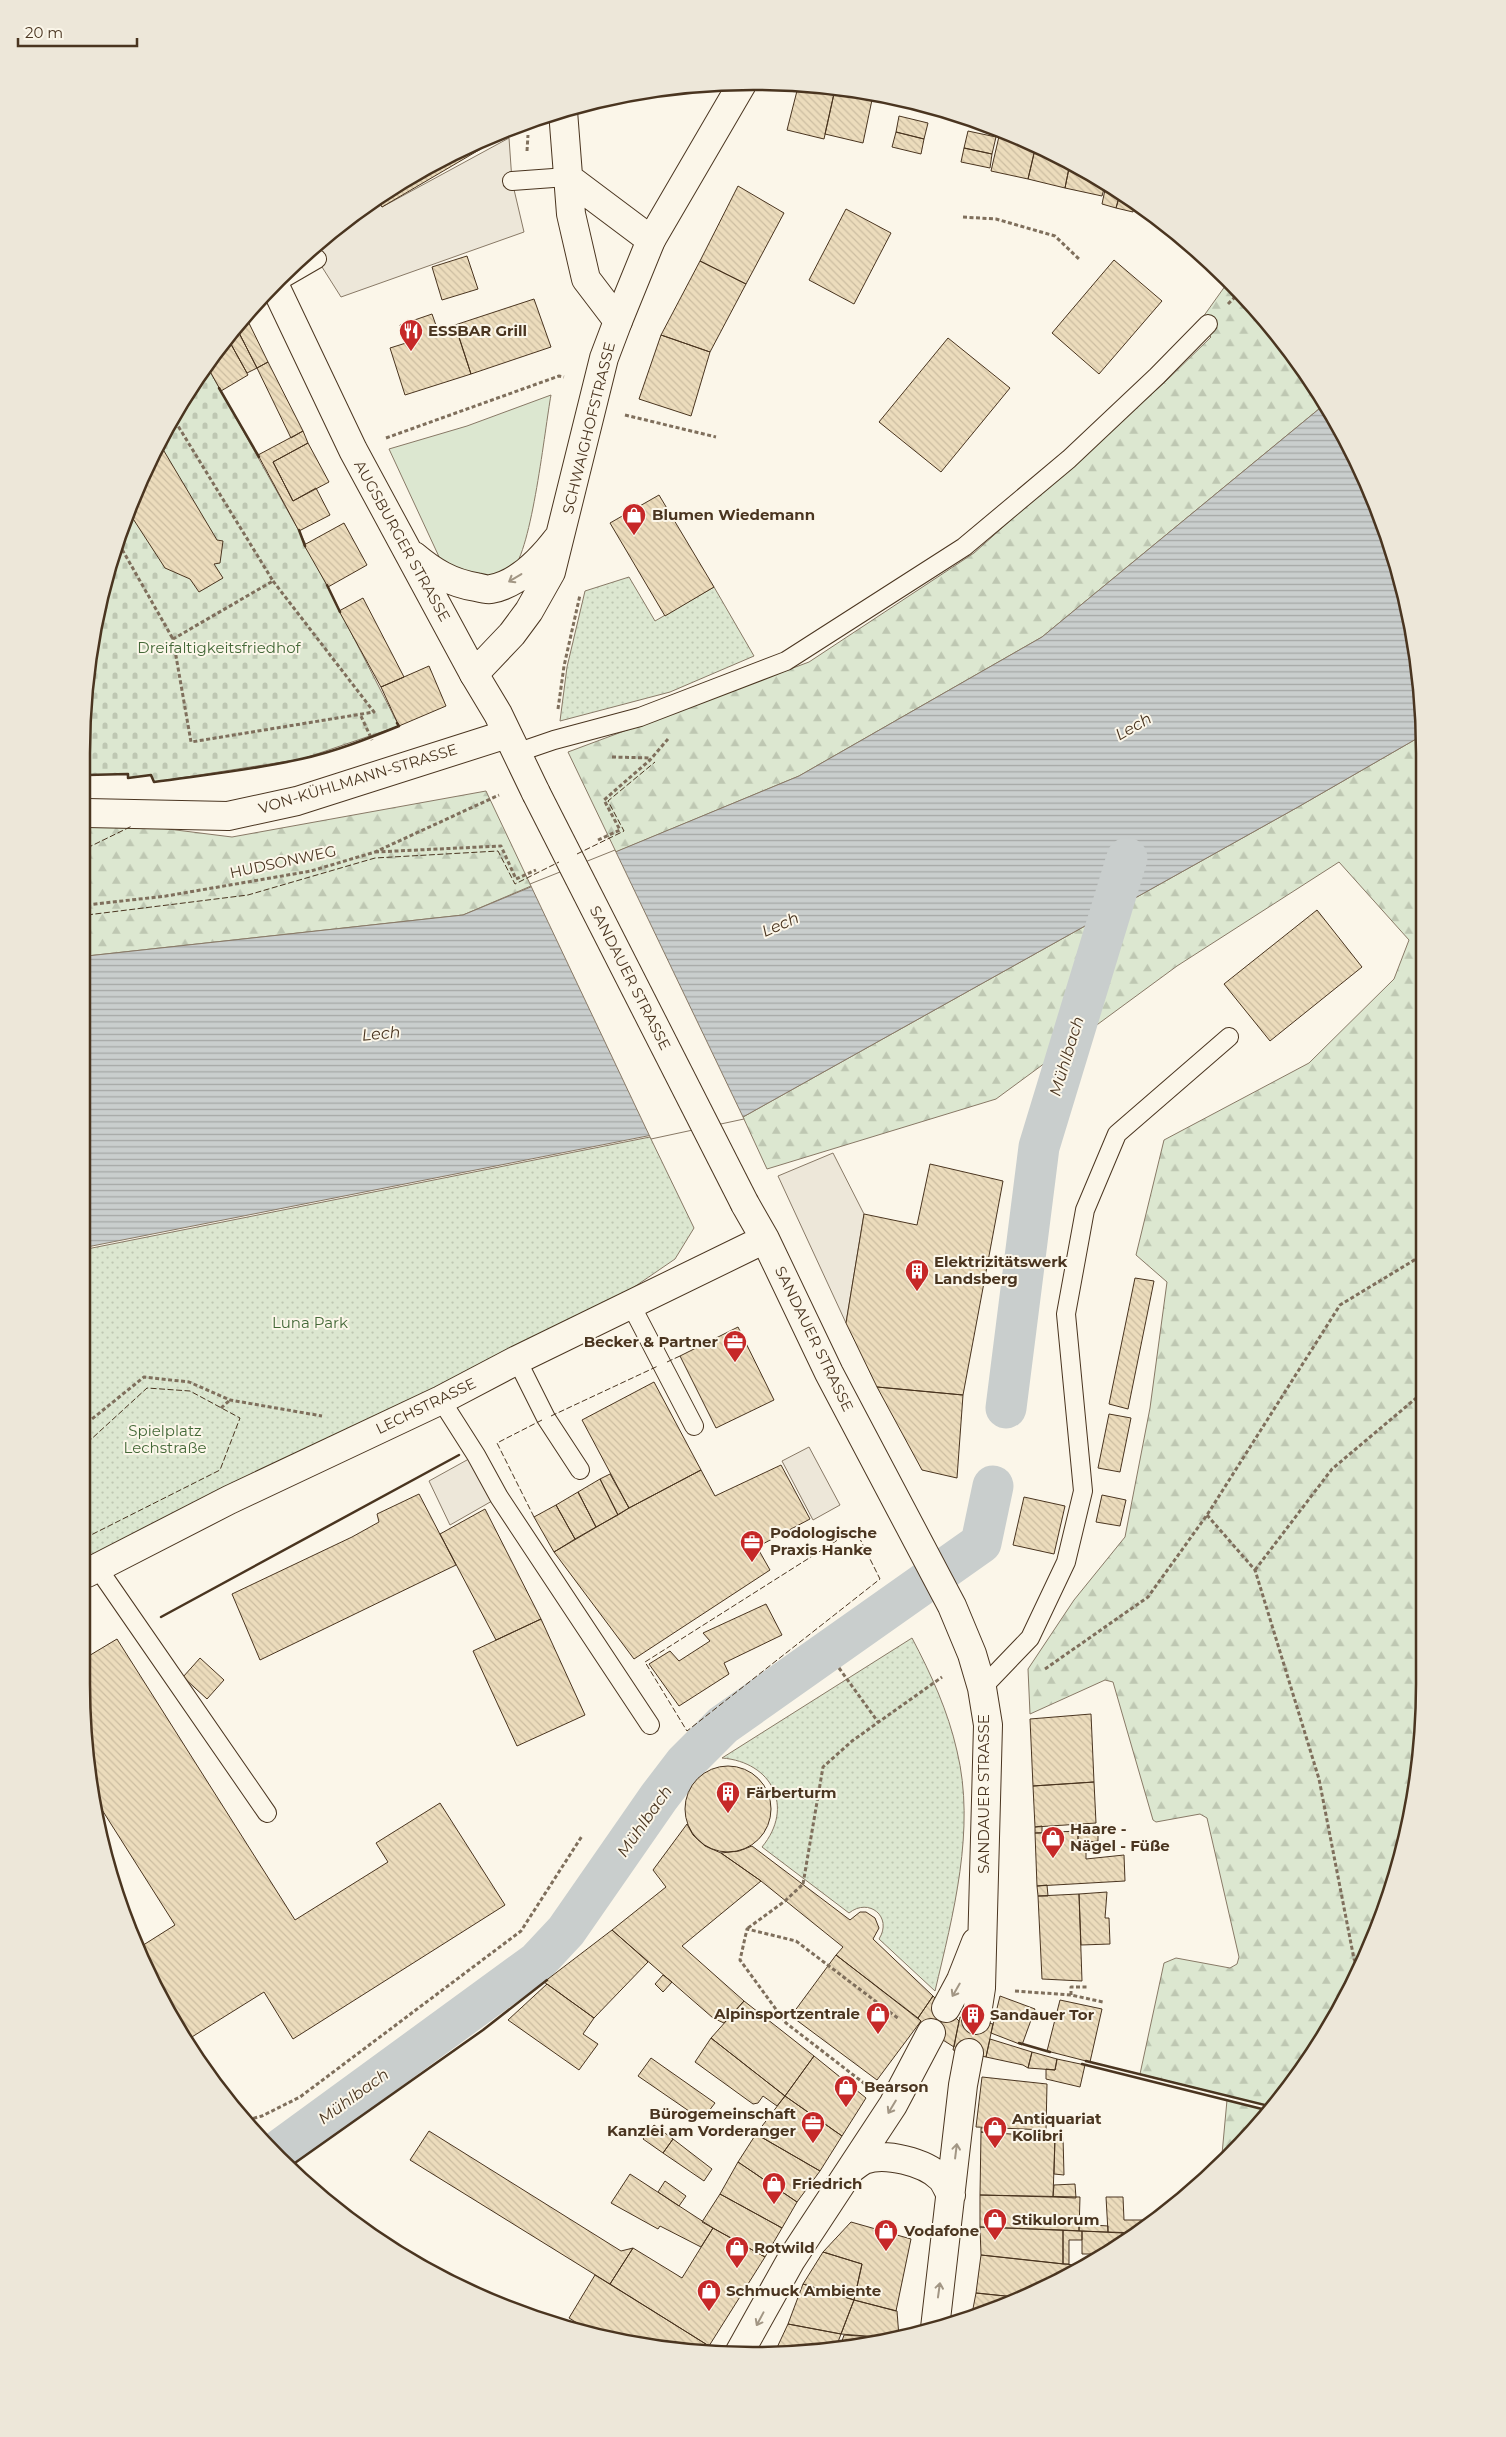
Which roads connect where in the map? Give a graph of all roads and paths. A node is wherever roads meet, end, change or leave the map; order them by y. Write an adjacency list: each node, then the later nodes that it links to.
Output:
1 (738, 90): 6 (street, SCHWAIGHOFSTRASSE)
2 (563, 118): 3 (street)
3 (567, 177): 4 (lane); 6 (street); 11 (street)
4 (512, 180)
5 (963, 217): 8 (path)
6 (651, 240): 11 (street, SCHWAIGHOFSTRASSE)
7 (317, 259): 9 (lane)
8 (1079, 259)
9 (301, 268)
10 (277, 291): 17 (street, AUGSBURGER STRASSE)
11 (618, 321): 13 (street, SCHWAIGHOFSTRASSE)
12 (1208, 324): 24 (lane)
13 (598, 385): 17 (path); 18 (street, SCHWAIGHOFSTRASSE)
14 (646, 420): 16 (path)
15 (178, 424): 21 (path)
16 (716, 437)
17 (353, 450): 20 (street, AUGSBURGER STRASSE)
18 (562, 533): 20 (street, SCHWAIGHOFSTRASSE, one-way to 20); 23 (street, SCHWAIGHOFSTRASSE)
19 (123, 549): 22 (path)
20 (407, 550): 23 (street, AUGSBURGER STRASSE)
21 (273, 581): 22 (path); 22 (path)
22 (173, 639)
23 (474, 674): 24 (street, AUGSBURGER STRASSE)
24 (522, 767): 25 (street, VON-KÜHLMANN-STRASSE); 26 (path, HUDSONWEG); 28 (street, SANDAUER STRASSE, bridge)
25 (90, 813)
26 (90, 905)
27 (1229, 1037): 46 (lane)
28 (765, 1239): 30 (street, LECHSTRASSE); 43 (street, SANDAUER STRASSE)
29 (1416, 1259): 40 (path)
30 (631, 1305): 31 (street, LECHSTRASSE); 38 (lane)
31 (516, 1360): 34 (street, LECHSTRASSE); 39 (lane)
32 (1416, 1397): 42 (path)
33 (230, 1400): 35 (path); 36 (path); 37 (path)
34 (441, 1400): 41 (street, LECHSTRASSE); 48 (lane)
35 (221, 1408)
36 (325, 1416)
37 (90, 1421)
38 (694, 1426)
39 (580, 1470)
40 (1207, 1516): 42 (path); 45 (path)
41 (92, 1570): 49 (lane)
42 (1254, 1570): 53 (path)
43 (972, 1654): 46 (street, SANDAUER STRASSE); 47 (path)
44 (839, 1668): 47 (path)
45 (1039, 1673)
46 (982, 1688): 51 (street, SANDAUER STRASSE)
47 (878, 1722): 52 (path)
48 (650, 1725)
49 (266, 1813)
50 (582, 1836): 63 (path)
51 (983, 1911): 55 (street, SANDAUER STRASSE); 58 (street, SANDAUER STRASSE, one-way to 58)
52 (747, 1929): 60 (path); 62 (path)
53 (1355, 1962)
54 (1088, 1987): 56 (path)
55 (982, 1988): 56 (path); 59 (street, SANDAUER STRASSE)
56 (1071, 1995): 57 (path)
57 (1103, 2002)
58 (946, 2008)
59 (976, 2020)
60 (919, 2029): 62 (street)
61 (969, 2054): 65 (street, one-way to 61)
62 (893, 2105): 64 (street, one-way to 64)
63 (253, 2118)
64 (851, 2169): 65 (street); 67 (street, one-way to 67)
65 (951, 2195): 66 (street, one-way to 65)
66 (936, 2321)
67 (743, 2347)

